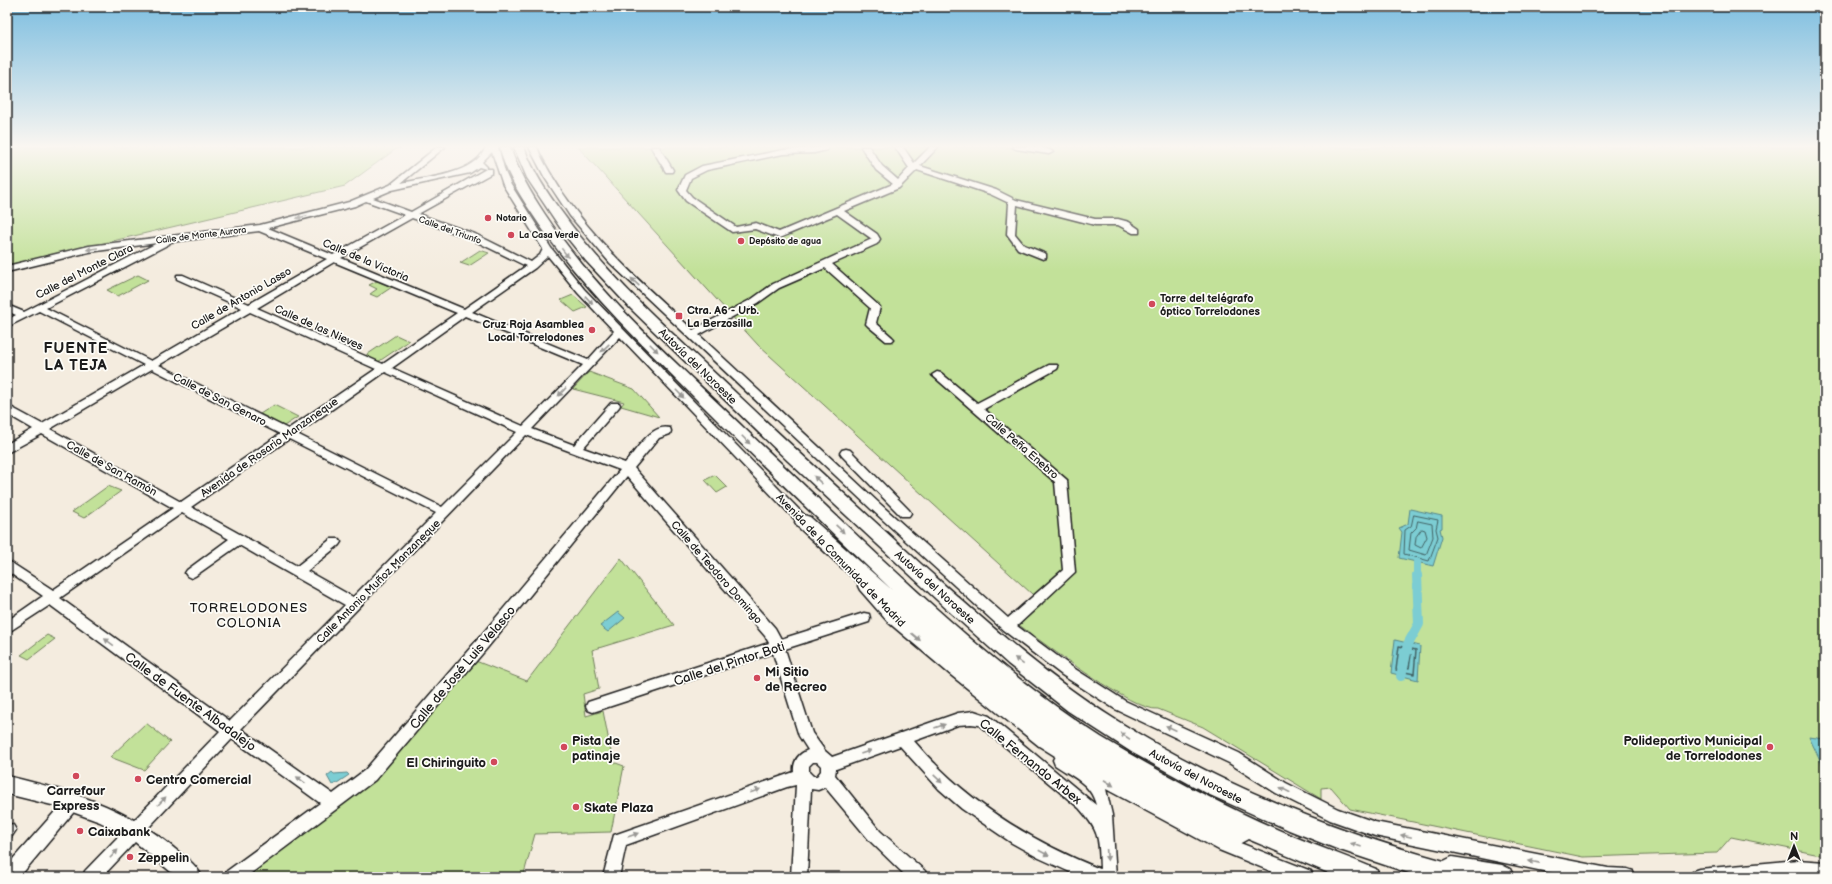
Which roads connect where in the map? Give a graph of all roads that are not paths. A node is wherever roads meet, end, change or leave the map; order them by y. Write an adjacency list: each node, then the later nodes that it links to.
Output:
1 (390, 188): 10 (street, Calle de Monte Aurora)
2 (458, 188): 13 (street, Calle de Antonio Lasso)
3 (509, 188): 17 (street, Avenida de la Comunidad de Madrid)
4 (523, 188): 77 (highway, Autovía del Noroeste, one-way to 77)
5 (540, 188): 78 (highway, Autovía del Noroeste, one-way to 5)
6 (556, 188): 32 (street, one-way to 6)
7 (683, 188): 12 (street)
8 (889, 188): 12 (street)
9 (980, 188): 11 (street)
10 (367, 199): 13 (street, Calle del Triunfo); 14 (street, Calle de Monte Aurora, one-way to 14)
11 (1013, 202): 15 (street); 18 (street)
12 (838, 211): 20 (street)
13 (410, 215): 19 (street, Calle de Antonio Lasso); 22 (street, Calle del Triunfo)
14 (260, 228): 16 (street, Calle de Monte Aurora); 19 (street, Calle de la Victoria)
15 (1136, 231)
16 (173, 238): 23 (street, Calle de Monte Aurora, one-way to 23); 26 (street, Calle del Monte Clara)
17 (546, 248): 21 (street, Avenida de la Comunidad de Madrid); 22 (street, Avenida de Rosario Manzaneque)
18 (1043, 256)
19 (333, 259): 27 (street, Calle de Antonio Lasso); 28 (street, Calle de la Victoria)
20 (826, 264): 32 (street); 33 (street)
21 (558, 265): 22 (street, Avenida de Rosario Manzaneque); 31 (street, Avenida de la Comunidad de Madrid, one-way to 31)
22 (532, 266): 28 (street, Avenida de Rosario Manzaneque)
23 (7, 269)
24 (180, 277): 27 (street, Calle de las Nieves)
25 (7, 308): 29 (street)
26 (39, 308): 29 (street, Calle del Monte Clara); 35 (street, Calle de San Genaro)
27 (248, 308): 35 (street, Calle de Antonio Lasso); 37 (street, Calle de las Nieves)
28 (463, 313): 34 (street, Calle de la Victoria); 37 (street, Avenida de Rosario Manzaneque)
29 (24, 316): 30 (street, Calle del Monte Clara)
30 (7, 324)
31 (619, 331): 34 (street, Calle Antonio Muñoz Manzaneque, one-way to 34); 55 (street, Avenida de la Comunidad de Madrid, one-way to 55)
32 (692, 335): 51 (street)
33 (889, 339)
34 (589, 364): 44 (street, Calle Antonio Muñoz Manzaneque, one-way to 44)
35 (152, 365): 42 (street, Calle de Antonio Lasso); 45 (street, Calle de San Genaro)
36 (1053, 366): 40 (street, Calle Peña Enebro)
37 (384, 368): 44 (street, Calle de las Nieves); 45 (street, Avenida de Rosario Manzaneque)
38 (937, 375): 40 (street, Calle Peña Enebro)
39 (615, 405): 46 (street)
40 (977, 408): 64 (street, Calle Peña Enebro)
41 (7, 409): 42 (street, Calle de San Ramón)
42 (42, 429): 47 (street, Calle de Antonio Lasso); 52 (street, Calle de San Ramón)
43 (666, 431): 49 (street, Calle de José Luis Velasco)
44 (525, 432): 46 (street, Calle de Teodoro Domingo); 53 (street, Calle Antonio Muñoz Manzaneque)
45 (288, 434): 52 (street, Avenida de Rosario Manzaneque); 53 (street, Calle de San Genaro)
46 (576, 449): 49 (street, Calle de Teodoro Domingo)
47 (7, 450)
48 (846, 453): 50 (street)
49 (627, 468): 66 (street, Calle de Teodoro Domingo); 74 (street, Calle de José Luis Velasco)
50 (891, 499): 51 (street); 54 (street)
51 (875, 506): 64 (street)
52 (181, 507): 56 (street, Calle de San Ramón); 61 (street, Avenida de Rosario Manzaneque)
53 (445, 513): 62 (street, Calle Antonio Muñoz Manzaneque)
54 (905, 513)
55 (804, 522): 67 (street, Avenida de la Comunidad de Madrid, one-way to 67); 77 (highway)
56 (238, 539): 59 (street, Calle de San Ramón); 60 (street)
57 (335, 542): 59 (street)
58 (7, 565): 61 (street, Calle de Fuente Albadalejo)
59 (298, 572): 62 (street, Calle de San Ramón)
60 (191, 573)
61 (52, 597): 65 (street, Avenida de Rosario Manzaneque); 69 (street, Calle de Fuente Albadalejo, one-way to 61)
62 (356, 604): 69 (street, Calle Antonio Muñoz Manzaneque)
63 (864, 618): 66 (street, Calle del Pintor Boti)
64 (1008, 626): 93 (street, one-way to 64)
65 (7, 628)
66 (778, 647): 68 (street, Calle del Pintor Boti); 71 (street, Calle de Teodoro Domingo)
67 (957, 672): 76 (street); 89 (street, Avenida de la Comunidad de Madrid, one-way to 89)
68 (593, 706)
69 (231, 730): 74 (street, Calle de Fuente Albadalejo, one-way to 69); 75 (street, Calle Antonio Muñoz Manzaneque, one-way to 69)
70 (904, 738): 71 (street, Calle Fernando Arbex, one-way to 70); 76 (street, Calle Fernando Arbex, one-way to 76); 87 (street, one-way to 87)
71 (814, 770): 84 (street, Calle Fernando Arbex, one-way to 71); 85 (street); 86 (street)
72 (7, 785): 73 (main road)
73 (73, 802): 75 (main road); 79 (street)
74 (333, 803): 83 (street, Calle de José Luis Velasco)
75 (136, 830): 81 (street, Calle Antonio Muñoz Manzaneque, one-way to 75); 82 (main road)
76 (1105, 833): 88 (street, one-way to 88)
77 (1313, 857): 90 (highway, Autovía del Noroeste)
78 (1406, 862): 91 (highway, Autovía del Noroeste); 92 (highway)
79 (7, 866)
80 (1825, 870): 94 (street)
81 (92, 877)
82 (192, 877)
83 (233, 877)
84 (611, 877)
85 (799, 877)
86 (919, 877)
87 (1100, 877)
88 (1108, 877)
89 (1305, 877)
90 (1368, 877)
91 (1462, 877)
92 (1502, 877)
93 (1627, 877)
94 (1699, 877)

